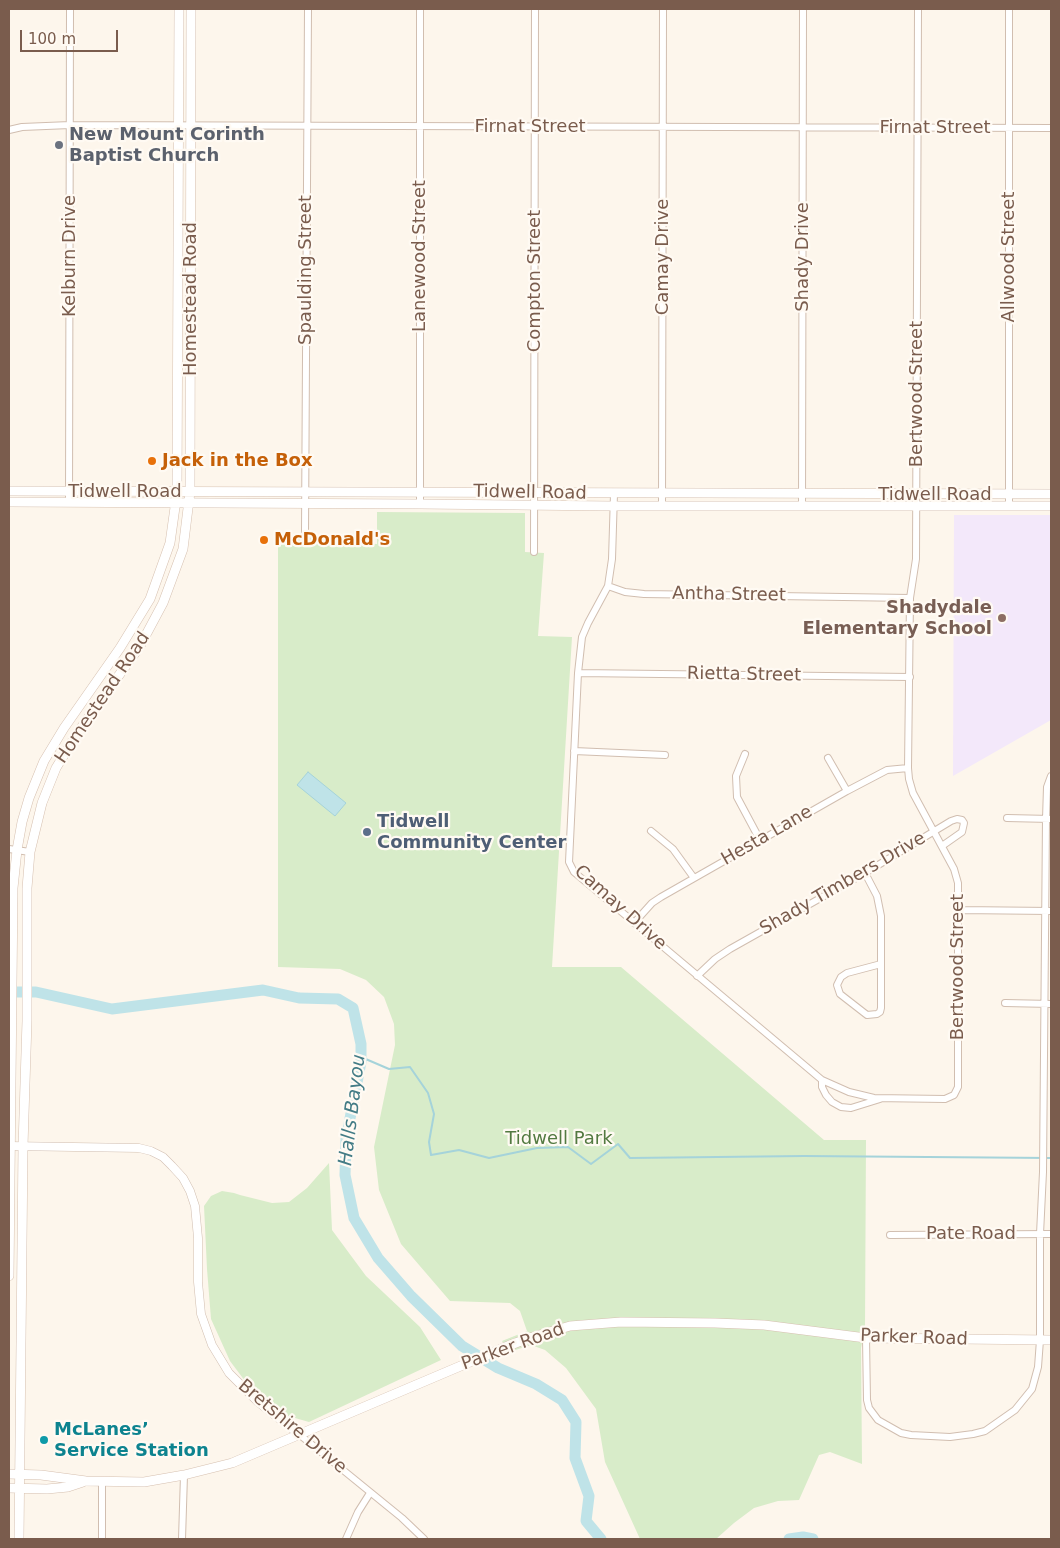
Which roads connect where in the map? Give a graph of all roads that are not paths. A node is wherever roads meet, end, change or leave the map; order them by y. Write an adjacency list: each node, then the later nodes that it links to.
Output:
1 (70, 9): 11 (street, Kelburn Drive)
2 (308, 9): 14 (street, Spaulding Street)
3 (420, 9): 17 (street, Lanewood Street)
4 (535, 9): 15 (street, Compton Street)
5 (663, 9): 16 (street, Camay Drive)
6 (803, 9): 18 (street, Shady Drive)
7 (918, 9): 19 (street, Bertwood Street)
8 (1009, 9): 20 (street, Allwood Street)
9 (179, 13): 10 (main road); 13 (main road, Homestead Road)
10 (191, 13): 12 (main road, Homestead Road)
11 (70, 126): 13 (street, Firnat Street); 22 (street, Firnat Street); 28 (street, Kelburn Drive)
12 (191, 126): 13 (street, Firnat Street); 14 (street, Firnat Street); 23 (main road, Homestead Road)
13 (180, 127): 24 (main road, Homestead Road)
14 (307, 127): 17 (street, Firnat Street); 30 (street, Spaulding Street)
15 (535, 127): 16 (street, Firnat Street); 17 (street, Firnat Street); 33 (street, Compton Street)
16 (662, 127): 18 (street, Firnat Street); 34 (street, Camay Drive)
17 (420, 128): 31 (street, Lanewood Street)
18 (803, 128): 19 (street, Firnat Street); 36 (street, Shady Drive)
19 (918, 128): 20 (street, Firnat Street); 39 (street, Bertwood Street)
20 (1008, 128): 21 (street, Firnat Street); 37 (street, Allwood Street)
21 (1051, 128)
22 (9, 130)
23 (191, 300): 24 (main road); 26 (main road, Homestead Road)
24 (178, 302): 25 (main road, Homestead Road)
25 (178, 398): 26 (main road); 32 (main road, Homestead Road)
26 (190, 399): 29 (main road, Homestead Road)
27 (9, 491): 28 (main road, Tidwell Road)
28 (69, 491): 32 (main road, Tidwell Road); 41 (street, Kelburn Drive)
29 (190, 492): 30 (main road, Tidwell Road); 32 (main road, Tidwell Road); 43 (main road, Homestead Road)
30 (306, 492): 31 (main road, Tidwell Road); 44 (street, Spaulding Street)
31 (420, 492): 33 (main road, Tidwell Road); 45 (street, Lanewood Street)
32 (177, 493): 42 (main road, Homestead Road)
33 (534, 493): 35 (main road, Tidwell Road); 46 (street, Compton Street)
34 (663, 493): 35 (main road, Tidwell Road); 36 (main road, Tidwell Road); 47 (street, Camay Drive)
35 (614, 494): 48 (street, Camay Drive)
36 (802, 494): 39 (main road, Tidwell Road); 49 (street, Shady Drive)
37 (1009, 494): 38 (main road, Tidwell Road); 39 (main road, Tidwell Road); 51 (street, Allwood Street)
38 (1051, 494)
39 (916, 495): 50 (street, Bertwood Street)
40 (9, 502): 41 (main road, Tidwell Road)
41 (69, 502): 42 (main road, Tidwell Road)
42 (176, 503): 43 (main road, Tidwell Road); 59 (main road, Homestead Road)
43 (188, 503): 44 (main road, Tidwell Road); 60 (main road, Homestead Road)
44 (305, 504): 45 (main road, Tidwell Road); 53 (street, Spaulding Street)
45 (420, 504): 46 (main road, Tidwell Road)
46 (534, 505): 48 (main road, Tidwell Road); 54 (street, Compton Street)
47 (662, 505): 48 (main road, Tidwell Road); 49 (main road, Tidwell Road)
48 (613, 506): 55 (street, Camay Drive)
49 (802, 506): 50 (main road, Tidwell Road)
50 (916, 506): 51 (main road, Tidwell Road); 56 (street, Bertwood Street)
51 (1009, 506): 52 (main road, Tidwell Road)
52 (1051, 506)
53 (305, 531)
54 (534, 552)
55 (608, 586): 56 (street, Antha Street); 57 (street, Camay Drive)
56 (910, 598): 58 (street, Bertwood Street)
57 (578, 673): 58 (street, Rietta Street); 61 (street, Camay Drive)
58 (910, 677): 67 (street, Bertwood Street)
59 (96, 682): 60 (main road); 65 (main road, Homestead Road)
60 (108, 690): 66 (main road, Homestead Road)
61 (574, 752): 62 (street); 82 (street, Camay Drive)
62 (665, 754)
63 (745, 754): 74 (street)
64 (828, 758): 69 (street)
65 (44, 761): 66 (main road); 76 (main road, Homestead Road)
66 (56, 768): 77 (main road, Homestead Road)
67 (908, 768): 69 (street, Hesta Lane); 73 (street, Bertwood Street)
68 (1051, 776): 71 (street)
69 (847, 791): 74 (street, Hesta Lane)
70 (1007, 818): 71 (street)
71 (1049, 819): 81 (street)
72 (651, 831): 79 (street)
73 (934, 832): 75 (street, Bertwood Street); 75 (street, Shady Timbers Drive); 78 (street, Shady Timbers Drive)
74 (760, 840): 79 (street, Hesta Lane)
75 (942, 846): 80 (street, Bertwood Street)
76 (13, 849): 77 (street); 83 (main road, Homestead Road)
77 (30, 852): 84 (main road, Homestead Road)
78 (865, 873): 85 (street); 86 (street, Shady Timbers Drive)
79 (694, 878): 82 (street, Hesta Lane)
80 (959, 910): 81 (street); 94 (street, Bertwood Street)
81 (1048, 911): 88 (street)
82 (634, 923): 86 (street, Camay Drive)
83 (12, 944): 84 (main road); 89 (main road, Homestead Road)
84 (27, 944): 90 (main road, Homestead Road)
85 (881, 964): 85 (street)
86 (697, 976): 91 (street, Camay Drive)
87 (1005, 1003): 88 (street)
88 (1048, 1004): 92 (street)
89 (12, 1041): 90 (main road); 96 (main road, Homestead Road)
90 (26, 1041): 97 (main road, Homestead Road)
91 (822, 1080): 95 (street, Camay Drive); 95 (street, Camay Drive)
92 (1043, 1095): 93 (street); 99 (street)
93 (1051, 1095)
94 (954, 1096): 95 (street, Camay Drive)
95 (882, 1098)
96 (10, 1146): 97 (street, Bretshire Drive); 102 (main road, Homestead Road)
97 (23, 1146): 101 (main road, Homestead Road); 107 (street, Bretshire Drive)
98 (890, 1234): 99 (street, Pate Road)
99 (1040, 1234): 100 (street, Pate Road); 105 (street)
100 (1051, 1234)
101 (22, 1240): 102 (main road); 109 (main road, Homestead Road)
102 (9, 1241): 103 (main road, Homestead Road)
103 (9, 1276)
104 (866, 1338): 105 (main road, Parker Road); 105 (street); 107 (main road, Parker Road)
105 (1040, 1340): 106 (main road, Parker Road)
106 (1051, 1340)
107 (300, 1435): 110 (main road, Parker Road); 115 (street, Bretshire Drive)
108 (9, 1474): 109 (main road, Parker Road)
109 (20, 1474): 111 (main road, Parker Road); 114 (main road, Homestead Road)
110 (184, 1475): 112 (main road, Parker Road); 118 (street)
111 (86, 1481): 112 (main road, Parker Road); 114 (main road, Parker Road)
112 (102, 1482): 117 (street)
113 (9, 1488): 114 (main road, Parker Road)
114 (20, 1490): 116 (main road, Homestead Road)
115 (370, 1493): 119 (street); 120 (street, Bretshire Drive)
116 (19, 1539)
117 (102, 1539)
118 (182, 1539)
119 (346, 1539)
120 (424, 1539)

